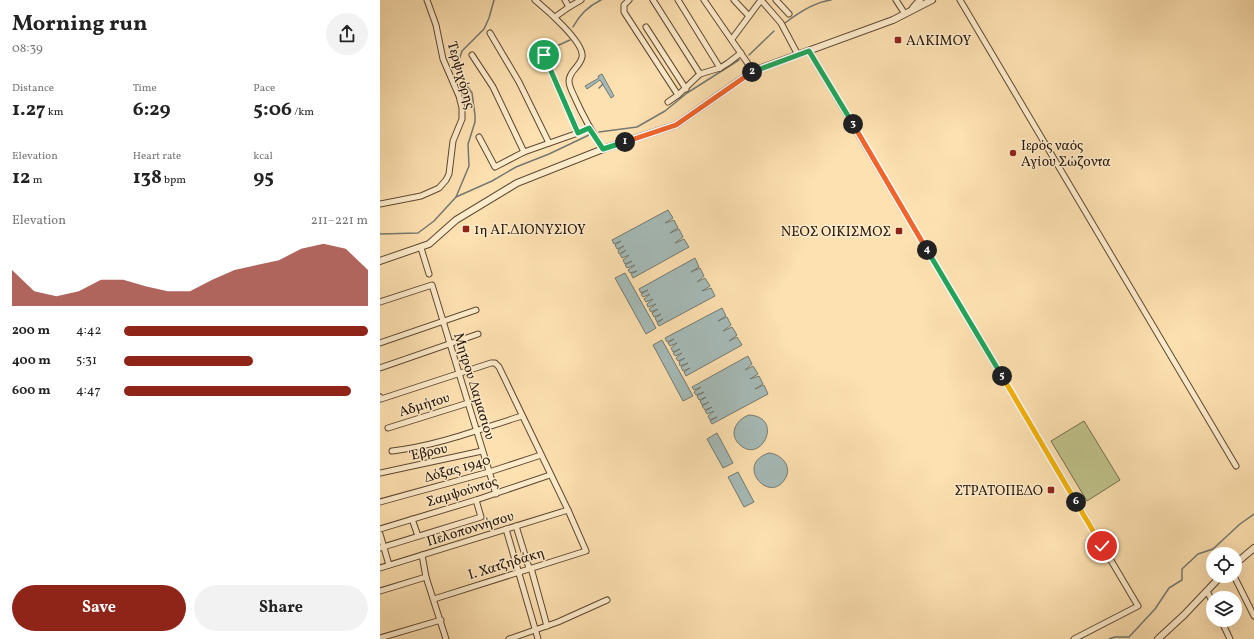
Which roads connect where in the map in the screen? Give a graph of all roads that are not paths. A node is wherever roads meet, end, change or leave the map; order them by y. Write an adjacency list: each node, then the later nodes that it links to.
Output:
1 (427, 0): 41 (street, Τερψιχόρης)
2 (535, 0): 20 (street)
3 (565, 0): 16 (street)
4 (581, 0): 16 (street)
5 (629, 0): 33 (street)
6 (654, 0): 31 (street)
7 (678, 0): 29 (street)
8 (704, 0): 23 (street)
9 (734, 0): 19 (street)
10 (761, 0): 19 (street); 28 (street)
11 (776, 0): 18 (street)
12 (896, 0): 17 (street)
13 (919, 0): 17 (street)
14 (932, 0): 17 (street)
15 (960, 0): 61 (street)
16 (569, 7): 20 (street)
17 (908, 12): 24 (street)
18 (789, 14)
19 (748, 16): 23 (street)
20 (555, 17): 35 (street)
21 (646, 27): 32 (street)
22 (490, 33): 38 (street)
23 (732, 39): 25 (street)
24 (809, 51): 28 (street); 100 (street)
25 (741, 53): 29 (street); 30 (street)
26 (472, 54): 40 (street)
27 (544, 55): 36 (street)
28 (798, 55): 30 (street)
29 (720, 68): 31 (street)
30 (753, 71): 39 (street)
31 (700, 74): 32 (street)
32 (686, 89): 33 (street)
33 (678, 96): 34 (street)
34 (668, 102)
35 (589, 128): 36 (street); 39 (street)
36 (578, 133): 38 (street)
37 (479, 137): 40 (street)
38 (549, 143): 40 (street)
39 (603, 149): 42 (street)
40 (524, 152)
41 (380, 204)
42 (421, 248): 43 (street); 44 (street)
43 (380, 261)
44 (429, 274)
45 (380, 302): 47 (street, Μητρου Δαμασιου)
46 (476, 310): 47 (street)
47 (443, 322): 49 (street); 50 (street, Μητρου Δαμασιου)
48 (478, 334): 50 (street)
49 (380, 343)
50 (450, 344): 51 (street); 52 (street, Μητρου Δαμασιου)
51 (380, 368)
52 (459, 374): 53 (street); 54 (street, Μητρου Δαμασιου); 55 (street)
53 (380, 397)
54 (468, 404): 56 (street, Αδμήτου); 57 (street, Μητρου Δαμασιου)
55 (522, 416): 57 (street); 60 (street)
56 (388, 428)
57 (476, 430): 58 (street); 59 (street, Μητρου Δαμασιου)
58 (392, 451)
59 (482, 451): 62 (street, Μητρου Δαμασιου); 63 (street, Έβρου)
60 (540, 456): 62 (street, Δόξας 1940); 64 (street)
61 (1236, 466)
62 (489, 472): 65 (street, Μητρου Δαμασιου); 67 (street, Δόξας 1940)
63 (380, 473)
64 (550, 476): 65 (street, Σαμψούντος); 68 (street)
65 (496, 494): 66 (street, Σαμψούντος)
66 (476, 500): 69 (street, Σαμψούντος); 74 (street)
67 (380, 502)
68 (568, 510): 70 (street, Πελοποννήσου); 81 (street, Ι. Χατζηδάκη)
69 (412, 520): 71 (street, Σαμψούντος); 74 (street)
70 (516, 526): 72 (street, Πελοποννήσου); 81 (street)
71 (380, 529)
72 (506, 529): 77 (street, Πελοποννήσου); 82 (street)
73 (380, 534): 75 (street)
74 (418, 536): 75 (street)
75 (382, 548): 79 (street)
76 (1254, 549): 78 (street)
77 (422, 555): 79 (street, Πελοποννήσου); 83 (street)
78 (1242, 558)
79 (389, 566): 80 (street, Πελοποννήσου)
80 (380, 568)
81 (530, 568): 82 (street, Ι. Χατζηδάκη); 93 (street)
82 (518, 572): 89 (street, Ι. Χατζηδάκη); 95 (street)
83 (426, 577): 86 (street); 89 (street)
84 (1214, 583): 87 (street)
85 (1238, 583): 91 (street)
86 (380, 591)
87 (1207, 591)
88 (1206, 592): 101 (street)
89 (434, 599): 92 (street)
90 (607, 600): 93 (street)
91 (1254, 616)
92 (441, 620): 96 (street); 97 (street)
93 (547, 626): 95 (street)
94 (1224, 627): 102 (street)
95 (535, 631): 98 (street); 99 (street)
96 (380, 638)
97 (446, 639)
98 (509, 639)
99 (538, 639)
100 (1074, 639)
101 (1158, 639)
102 (1230, 639)

